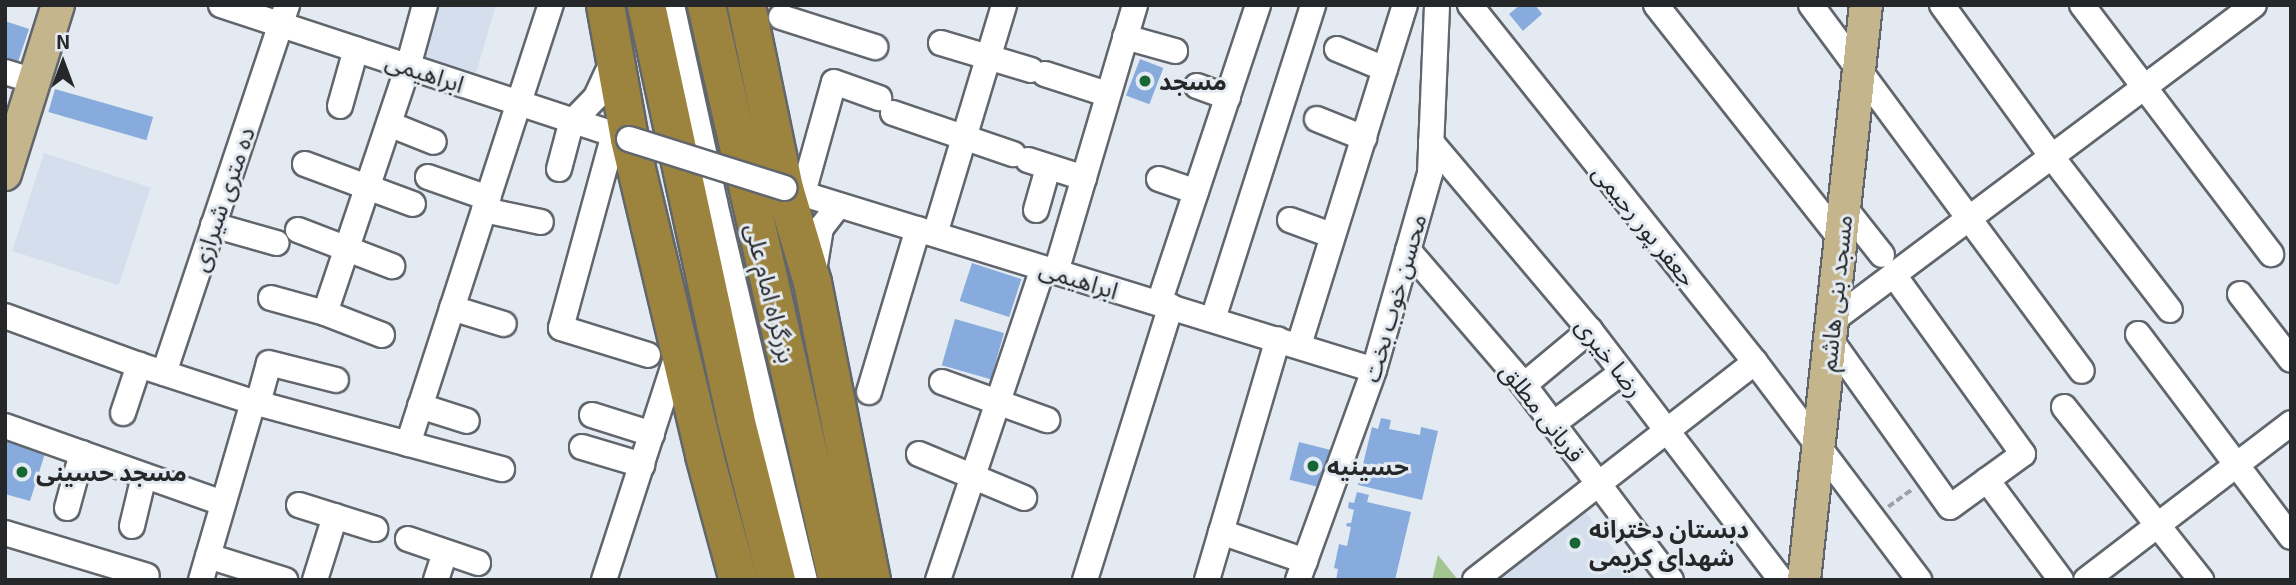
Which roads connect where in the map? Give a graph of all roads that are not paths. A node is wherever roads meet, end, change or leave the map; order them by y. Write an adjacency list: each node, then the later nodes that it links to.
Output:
1 (58, 5): 38 (main road)
2 (221, 5): 25 (street, ابراهیمی)
3 (425, 5): 35 (street)
4 (551, 5): 43 (street)
5 (604, 5): 33 (highway)
6 (646, 5): 162 (highway)
7 (673, 5): 163 (street)
8 (691, 5): 164 (street)
9 (706, 5): 165 (highway, بزرگراه امام علی)
10 (746, 5): 62 (highway)
11 (1004, 5): 34 (street)
12 (1258, 5): 42 (street)
13 (1313, 5): 92 (street)
14 (1405, 5): 36 (street)
15 (1411, 5): 24 (street)
16 (1470, 5): 101 (street, جعفر پور رحیمی)
17 (1656, 5): 76 (street)
18 (1811, 5): 37 (street)
19 (1866, 5): 37 (main road, مسجد بنی هاشم)
20 (1941, 5): 53 (street)
21 (2082, 5): 40 (street)
22 (2254, 5): 40 (street)
23 (1132, 6): 27 (street)
24 (1436, 10): 52 (street, محسن خوب بخت)
25 (284, 15): 30 (street, ابراهیمی); 72 (street, ده متری شیرازی)
26 (780, 19): 29 (street)
27 (1125, 37): 32 (street); 41 (street)
28 (941, 43): 34 (street)
29 (875, 47)
30 (356, 49): 35 (street, ابراهیمی); 44 (street)
31 (1337, 49): 36 (street)
32 (1175, 51)
33 (614, 57): 46 (street); 48 (highway)
34 (988, 58): 41 (street); 49 (street)
35 (408, 66): 43 (street, ابراهیمی); 47 (street)
36 (1385, 69): 50 (street)
37 (1859, 69): 67 (main road, مسجد بنی هاشم); 69 (street)
38 (20, 76): 57 (main road)
39 (1197, 86): 42 (street)
40 (2145, 89): 53 (street); 80 (street)
41 (1108, 94): 59 (street)
42 (1227, 97): 63 (street)
43 (519, 103): 46 (street, ابراهیمی); 65 (street)
44 (340, 106)
45 (1317, 119): 50 (street)
46 (573, 121): 48 (street, ابراهیمی); 56 (street)
47 (389, 124): 51 (street); 61 (street)
48 (622, 136): 62 (street, ابراهیمی, bridge); 99 (street); 131 (highway)
49 (963, 137): 54 (street); 62 (street); 74 (street)
50 (1364, 138): 75 (street)
51 (434, 142)
52 (1431, 142): 79 (street, محسن خوب بخت); 94 (street, رضا خیری)
53 (2052, 157): 69 (street); 89 (street)
54 (1030, 161): 59 (street); 68 (street)
55 (305, 164): 61 (street)
56 (559, 169)
57 (5, 174)
58 (428, 177): 65 (street)
59 (1084, 178): 83 (street)
60 (1159, 179): 63 (street)
61 (368, 186): 64 (street); 78 (street)
62 (794, 190): 66 (street, ابراهیمی); 84 (highway)
63 (1196, 192): 87 (street)
64 (413, 204)
65 (486, 204): 71 (street); 88 (street)
66 (839, 205): 74 (street, ابراهیمی); 84 (street)
67 (1844, 207): 76 (main road, مسجد بنی هاشم); 81 (street)
68 (1035, 210)
69 (1969, 219): 81 (street); 105 (street)
70 (1290, 220): 75 (street)
71 (541, 222)
72 (214, 225): 77 (street); 107 (street, ده متری شیرازی)
73 (298, 230): 78 (street)
74 (926, 232): 83 (street, ابراهیمی); 111 (street)
75 (1331, 235): 98 (street)
76 (1840, 238): 95 (main road, مسجد بنی هاشم)
77 (276, 243)
78 (346, 250): 82 (street); 90 (street)
79 (1408, 250): 104 (street, محسن خوب بخت); 110 (street, قربانی مطلق)
80 (2272, 254)
81 (1888, 265): 95 (street); 137 (street)
82 (392, 266)
83 (1050, 270): 87 (street, ابراهیمی); 113 (street)
84 (813, 282): 128 (highway)
85 (2240, 294): 100 (street)
86 (271, 298): 90 (street)
87 (1165, 305): 92 (street, ابراهیمی); 169 (street)
88 (452, 308): 93 (street); 114 (street)
89 (2170, 310)
90 (325, 313): 97 (street)
91 (5, 316): 102 (street)
92 (1213, 319): 98 (street, ابراهیمی)
93 (504, 324)
94 (1590, 330): 106 (street, رضا خیری); 110 (street)
95 (1831, 330): 126 (main road, مسجد بنی هاشم); 137 (street)
96 (2138, 334): 132 (street)
97 (382, 335)
98 (1289, 342): 104 (street, ابراهیمی); 147 (street)
99 (648, 355)
100 (2291, 360)
101 (1755, 362): 123 (street); 126 (street, جعفر پور رحیمی)
102 (139, 365): 107 (street); 116 (street)
103 (674, 365): 124 (street)
104 (1374, 370): 154 (street, محسن خوب بخت)
105 (2082, 371)
106 (1622, 372): 121 (street); 123 (street, رضا خیری)
107 (164, 373): 112 (street)
108 (336, 380): 112 (street)
109 (942, 382): 113 (street)
110 (1524, 385): 121 (street, قربانی مطلق)
111 (869, 392)
112 (255, 402): 125 (street); 140 (street)
113 (997, 403): 118 (street); 136 (street)
114 (420, 407): 119 (street); 125 (street)
115 (2064, 407): 145 (street)
116 (123, 413)
117 (592, 415): 124 (street)
118 (1047, 420)
119 (467, 421)
120 (2291, 423): 132 (street)
121 (1553, 424): 138 (street, قربانی مطلق)
122 (5, 426): 129 (street)
123 (1667, 430): 138 (street); 173 (street, رضا خیری)
124 (652, 434): 133 (street)
125 (408, 444): 134 (street)
126 (1818, 445): 174 (main road, مسجد بنی هاشم); 175 (street, جعفر پور رحیمی)
127 (582, 447): 133 (street)
128 (844, 448): 166 (highway); 167 (main road)
129 (82, 453): 135 (street); 142 (street)
130 (919, 454): 136 (street)
131 (704, 455): 160 (highway); 161 (highway)
132 (2237, 464): 145 (street); 149 (street)
133 (642, 465): 159 (street)
134 (502, 469)
135 (144, 475): 140 (street); 144 (street)
136 (973, 476): 139 (street); 168 (street)
137 (1987, 480): 176 (street)
138 (1598, 484): 171 (street); 172 (street, قربانی مطلق)
139 (1024, 498)
140 (223, 503): 153 (street)
141 (299, 505): 143 (street)
142 (67, 508)
143 (335, 516): 146 (street); 157 (street)
144 (132, 526)
145 (2160, 526): 177 (street); 178 (street)
146 (375, 529)
147 (1221, 532): 154 (street); 170 (street)
148 (5, 533): 155 (street)
149 (2291, 537)
150 (408, 539): 151 (street)
151 (444, 552): 152 (street); 158 (street)
152 (478, 563)
153 (204, 568): 156 (street)
154 (1301, 570)
155 (147, 576)
156 (285, 580)
157 (315, 580)
158 (436, 580)
159 (604, 580)
160 (722, 580)
161 (738, 580)
162 (776, 580)
163 (805, 580)
164 (821, 580)
165 (837, 580)
166 (871, 580)
167 (886, 580)
168 (937, 580)
169 (1085, 580)
170 (1207, 580)
171 (1475, 580)
172 (1671, 580)
173 (1781, 580)
174 (1804, 580)
175 (1919, 580)
176 (2062, 580)
177 (2086, 580)
178 (2201, 580)

